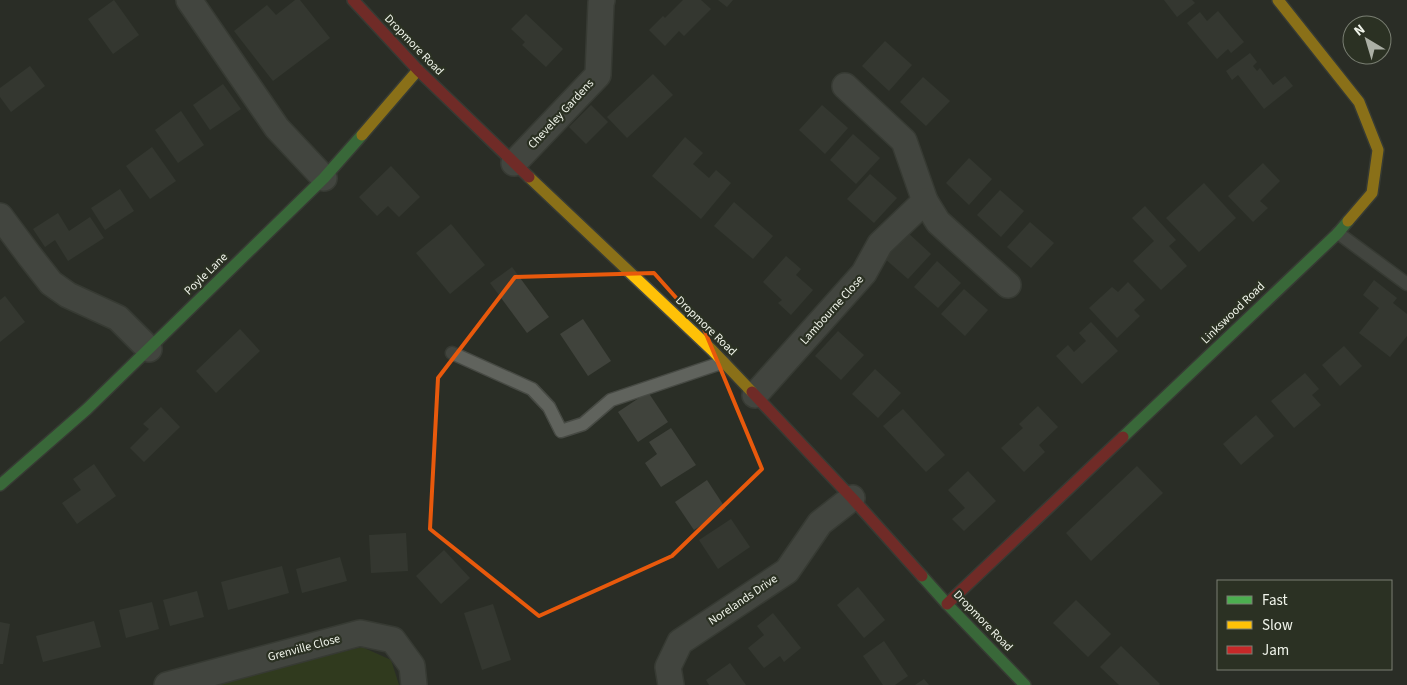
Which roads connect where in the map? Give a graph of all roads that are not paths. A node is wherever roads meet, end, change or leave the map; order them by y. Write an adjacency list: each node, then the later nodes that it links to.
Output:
1 (189, 0): 8 (street)
2 (353, 0): 5 (street, Dropmore Road)
3 (602, 0): 7 (street, Cheveley Gardens)
4 (1278, 0): 11 (street, Linkswood Road)
5 (418, 70): 7 (street, Dropmore Road); 8 (street, Poyle Lane)
6 (845, 86): 9 (street)
7 (514, 163): 16 (street, Dropmore Road)
8 (324, 178): 14 (street, Poyle Lane)
9 (925, 201): 13 (street); 17 (street, Lambourne Close)
10 (0, 216): 14 (street)
11 (1338, 233): 12 (lane); 20 (street, Linkswood Road)
12 (1407, 284)
13 (1008, 285)
14 (149, 349): 18 (street, Poyle Lane)
15 (452, 353): 16 (lane)
16 (724, 362): 17 (street, Dropmore Road)
17 (755, 395): 19 (street, Dropmore Road)
18 (0, 485)
19 (852, 498): 20 (street, Dropmore Road); 23 (street, Norelands Drive)
20 (947, 604): 24 (street, Dropmore Road)
21 (166, 685): 22 (street, Grenville Close)
22 (414, 685)
23 (672, 685)
24 (1025, 685)

